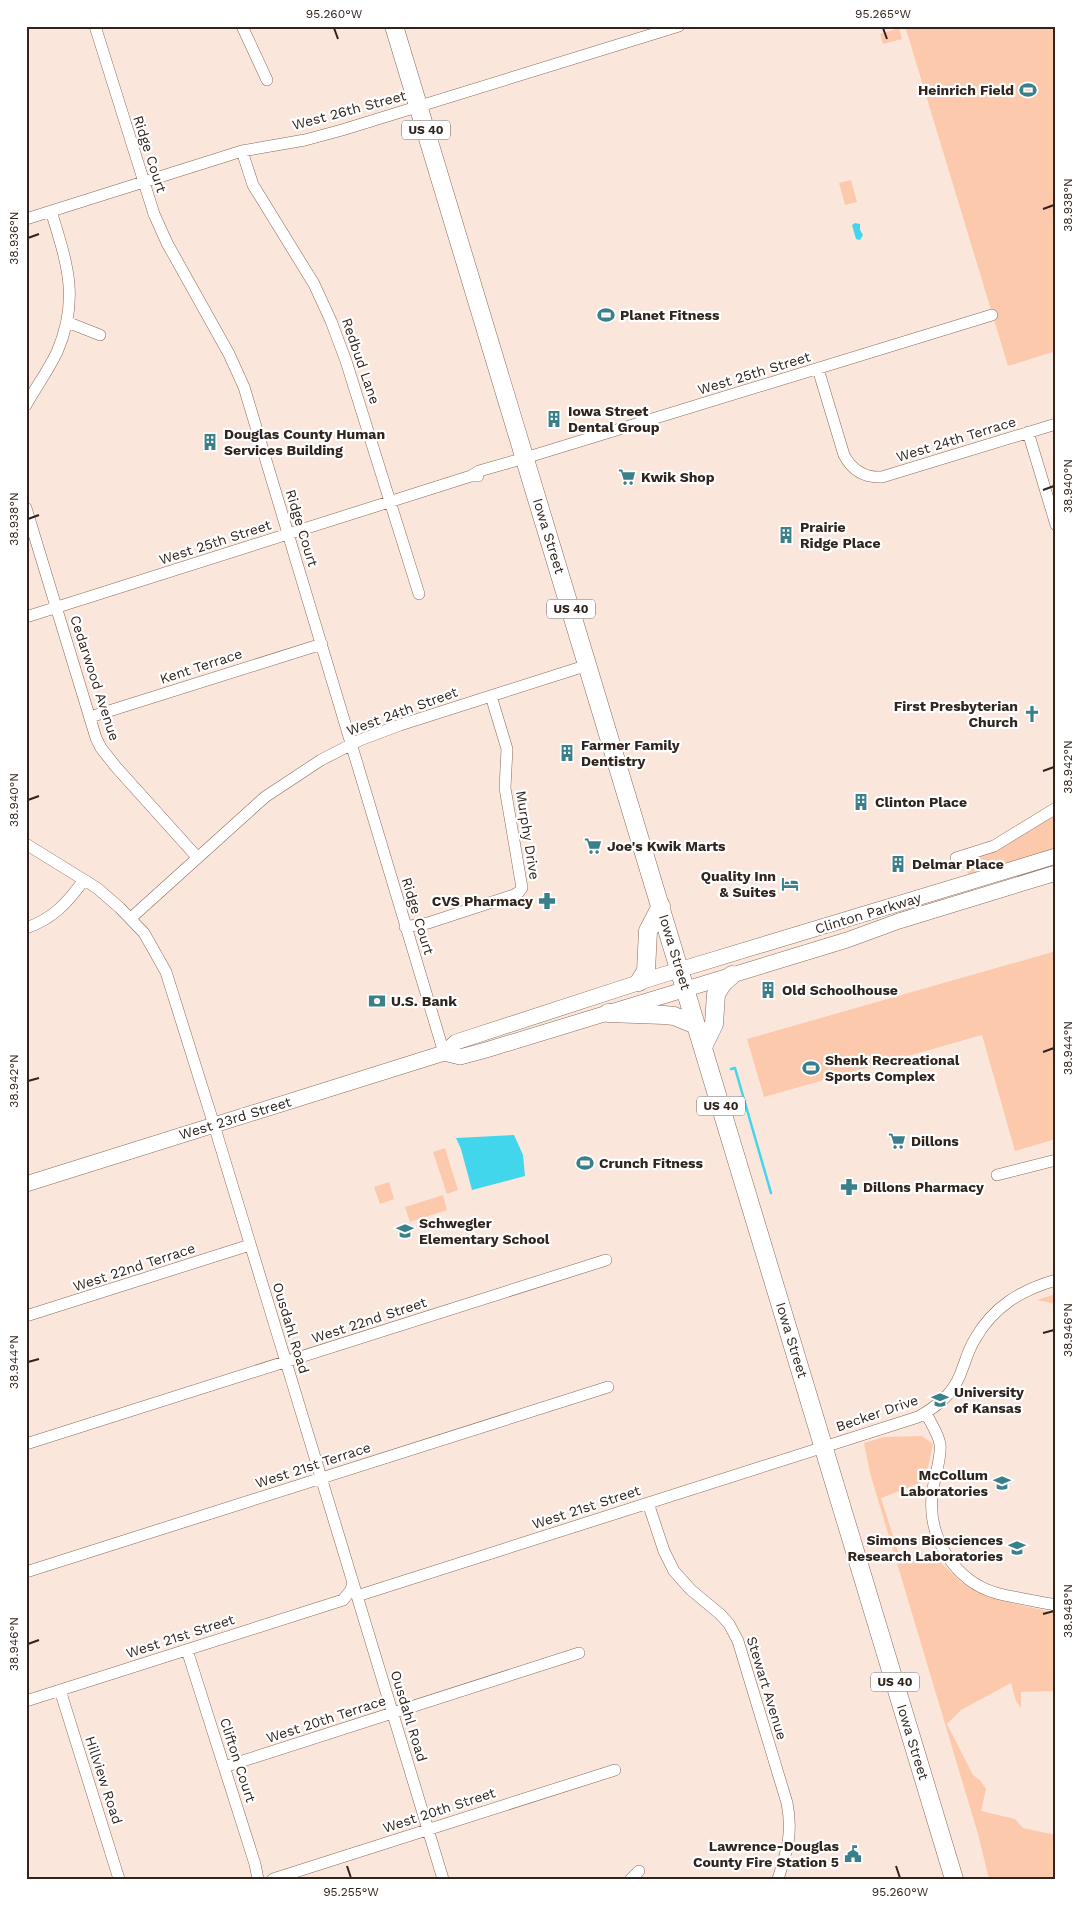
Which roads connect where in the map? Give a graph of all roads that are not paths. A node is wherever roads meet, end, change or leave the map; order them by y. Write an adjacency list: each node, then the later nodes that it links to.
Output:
1 (95, 26): 8 (street, Ridge Court)
2 (242, 26): 5 (street)
3 (394, 26): 6 (highway, Iowa Street / US 40)
4 (679, 26): 6 (street, West 26th Street)
5 (266, 80)
6 (418, 107): 7 (street, West 26th Street); 18 (highway, Iowa Street / US 40)
7 (242, 151): 8 (street, West 26th Street); 19 (street, Redbud Lane)
8 (143, 182): 9 (street, West 26th Street); 22 (street, Ridge Court)
9 (52, 211): 10 (street, West 26th Street); 12 (street)
10 (26, 219)
11 (992, 314): 14 (street, West 25th Street)
12 (67, 322): 13 (street); 15 (street)
13 (100, 335)
14 (818, 369): 17 (street, West 24th Terrace); 18 (street, West 25th Street)
15 (26, 405)
16 (1056, 424): 17 (street, West 24th Terrace)
17 (1028, 432): 21 (street)
18 (525, 458): 19 (street, West 25th Street); 27 (highway, Iowa Street / US 40)
19 (390, 502): 22 (street, West 25th Street); 23 (street, Redbud Lane)
20 (26, 508): 24 (street, Cedarwood Avenue)
21 (1056, 525)
22 (288, 534): 24 (street, West 25th Street); 26 (street, Ridge Court)
23 (419, 594)
24 (57, 608): 25 (street, West 25th Street); 29 (street, Cedarwood Avenue)
25 (26, 617)
26 (322, 644): 29 (street, Kent Terrace); 30 (street, Ridge Court)
27 (588, 665): 28 (street, West 24th Street); 38 (highway, Iowa Street / US 40)
28 (492, 696): 30 (street, West 24th Street); 40 (street, Murphy Drive)
29 (90, 717): 34 (street, Cedarwood Avenue)
30 (351, 745): 34 (street, West 24th Street); 40 (street, Ridge Court)
31 (1056, 808): 35 (street)
32 (26, 844): 37 (street, Ousdahl Road)
33 (1056, 856): 42 (main road, Clinton Parkway)
34 (197, 857): 39 (street, West 24th Street)
35 (956, 858)
36 (1056, 873): 43 (main road, Clinton Parkway)
37 (84, 880): 39 (street, Ousdahl Road); 41 (street)
38 (661, 906): 42 (highway, Iowa Street / US 40); 44 (highway)
39 (131, 918): 50 (street, Ousdahl Road)
40 (406, 927): 49 (street, Ridge Court)
41 (26, 928)
42 (680, 970): 44 (main road, West 23rd Street); 45 (highway, Iowa Street / US 40)
43 (732, 975): 45 (main road, Clinton Parkway); 48 (highway)
44 (639, 982): 49 (main road, West 23rd Street)
45 (686, 990): 46 (main road, West 23rd Street); 47 (highway, Iowa Street / US 40)
46 (608, 1013): 47 (highway); 49 (main road, West 23rd Street)
47 (696, 1025): 48 (highway, Iowa Street / US 40)
48 (703, 1047): 62 (highway, Iowa Street / US 40)
49 (444, 1053): 50 (main road, West 23rd Street)
50 (214, 1125): 53 (main road, West 23rd Street); 54 (street, Ousdahl Road)
51 (1056, 1160): 52 (street)
52 (997, 1175)
53 (26, 1184)
54 (250, 1245): 57 (street, West 22nd Terrace); 58 (street, Ousdahl Road)
55 (606, 1260): 58 (street, West 22nd Street)
56 (1056, 1280): 60 (street, Becker Drive)
57 (26, 1316)
58 (286, 1362): 61 (street, West 22nd Street); 63 (street, Ousdahl Road)
59 (608, 1387): 63 (street, West 21st Terrace)
60 (926, 1413): 62 (street, Becker Drive); 69 (street)
61 (26, 1444)
62 (824, 1447): 64 (street, West 21st Street); 83 (highway, Iowa Street / US 40)
63 (321, 1478): 65 (street, West 21st Terrace); 66 (street, Ousdahl Road)
64 (648, 1503): 68 (street, West 21st Street); 82 (street, Stewart Avenue)
65 (26, 1572)
66 (353, 1582): 67 (street); 68 (street, Ousdahl Road)
67 (343, 1600): 68 (street); 70 (street, West 21st Street)
68 (359, 1601): 74 (street, Ousdahl Road)
69 (1056, 1605)
70 (187, 1650): 72 (street, West 21st Street); 75 (street, Clifton Court)
71 (579, 1653): 74 (street, West 20th Terrace)
72 (60, 1690): 73 (street, West 21st Street); 78 (street, Hillview Road)
73 (26, 1701)
74 (392, 1713): 75 (street, West 20th Terrace); 77 (street, Ousdahl Road)
75 (224, 1767): 79 (street, Clifton Court)
76 (615, 1770): 77 (street, West 20th Street)
77 (428, 1829): 80 (street, West 20th Street); 81 (street, Ousdahl Road)
78 (120, 1879)
79 (258, 1879)
80 (273, 1879)
81 (443, 1879)
82 (778, 1879)
83 (954, 1879)

